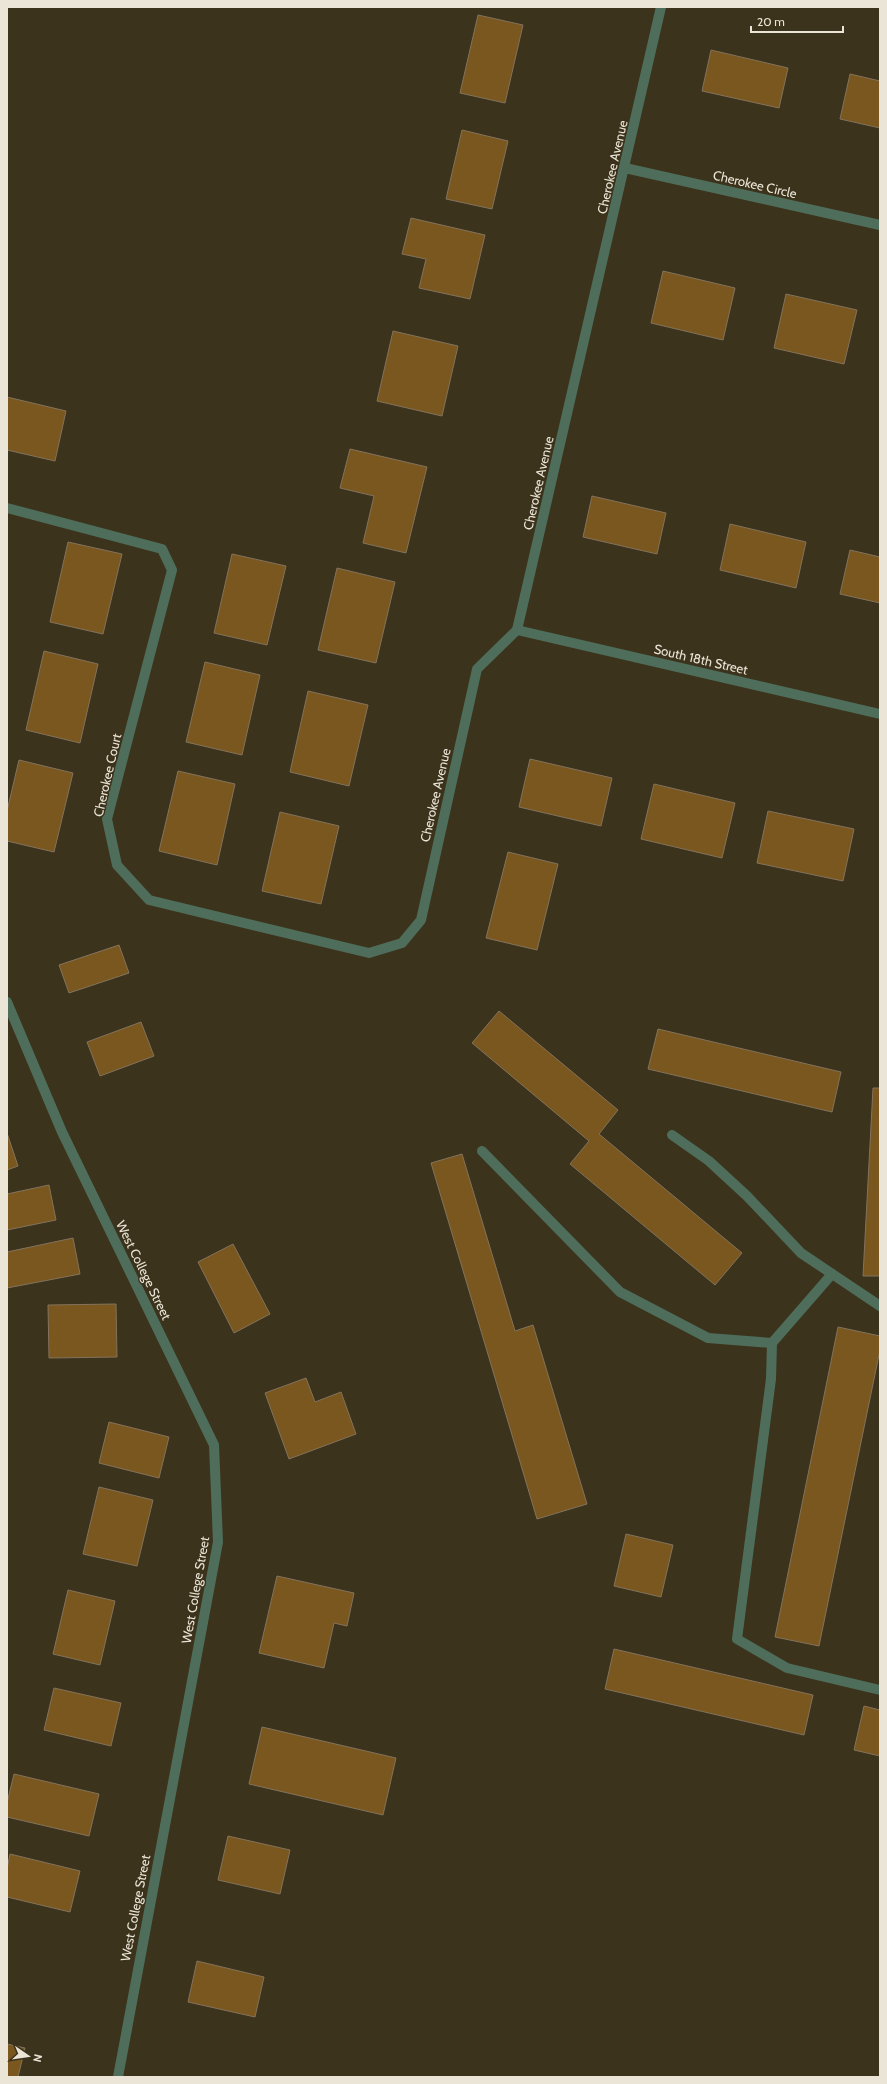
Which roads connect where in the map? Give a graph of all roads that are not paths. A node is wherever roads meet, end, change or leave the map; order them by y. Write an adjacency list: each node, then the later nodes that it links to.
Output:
1 (661, 7): 2 (street, Cherokee Avenue)
2 (625, 168): 3 (street, Cherokee Circle); 5 (street, Cherokee Avenue)
3 (880, 225)
4 (7, 508): 7 (street, Cherokee Court)
5 (517, 630): 6 (street, South 18th Street); 7 (street, Cherokee Avenue)
6 (880, 714)
7 (402, 943)
8 (7, 1002): 15 (street, West College Street)
9 (672, 1135): 11 (street)
10 (482, 1151): 13 (street)
11 (832, 1274): 12 (street); 13 (street)
12 (880, 1306)
13 (772, 1342): 14 (street)
14 (880, 1690)
15 (118, 2077)

